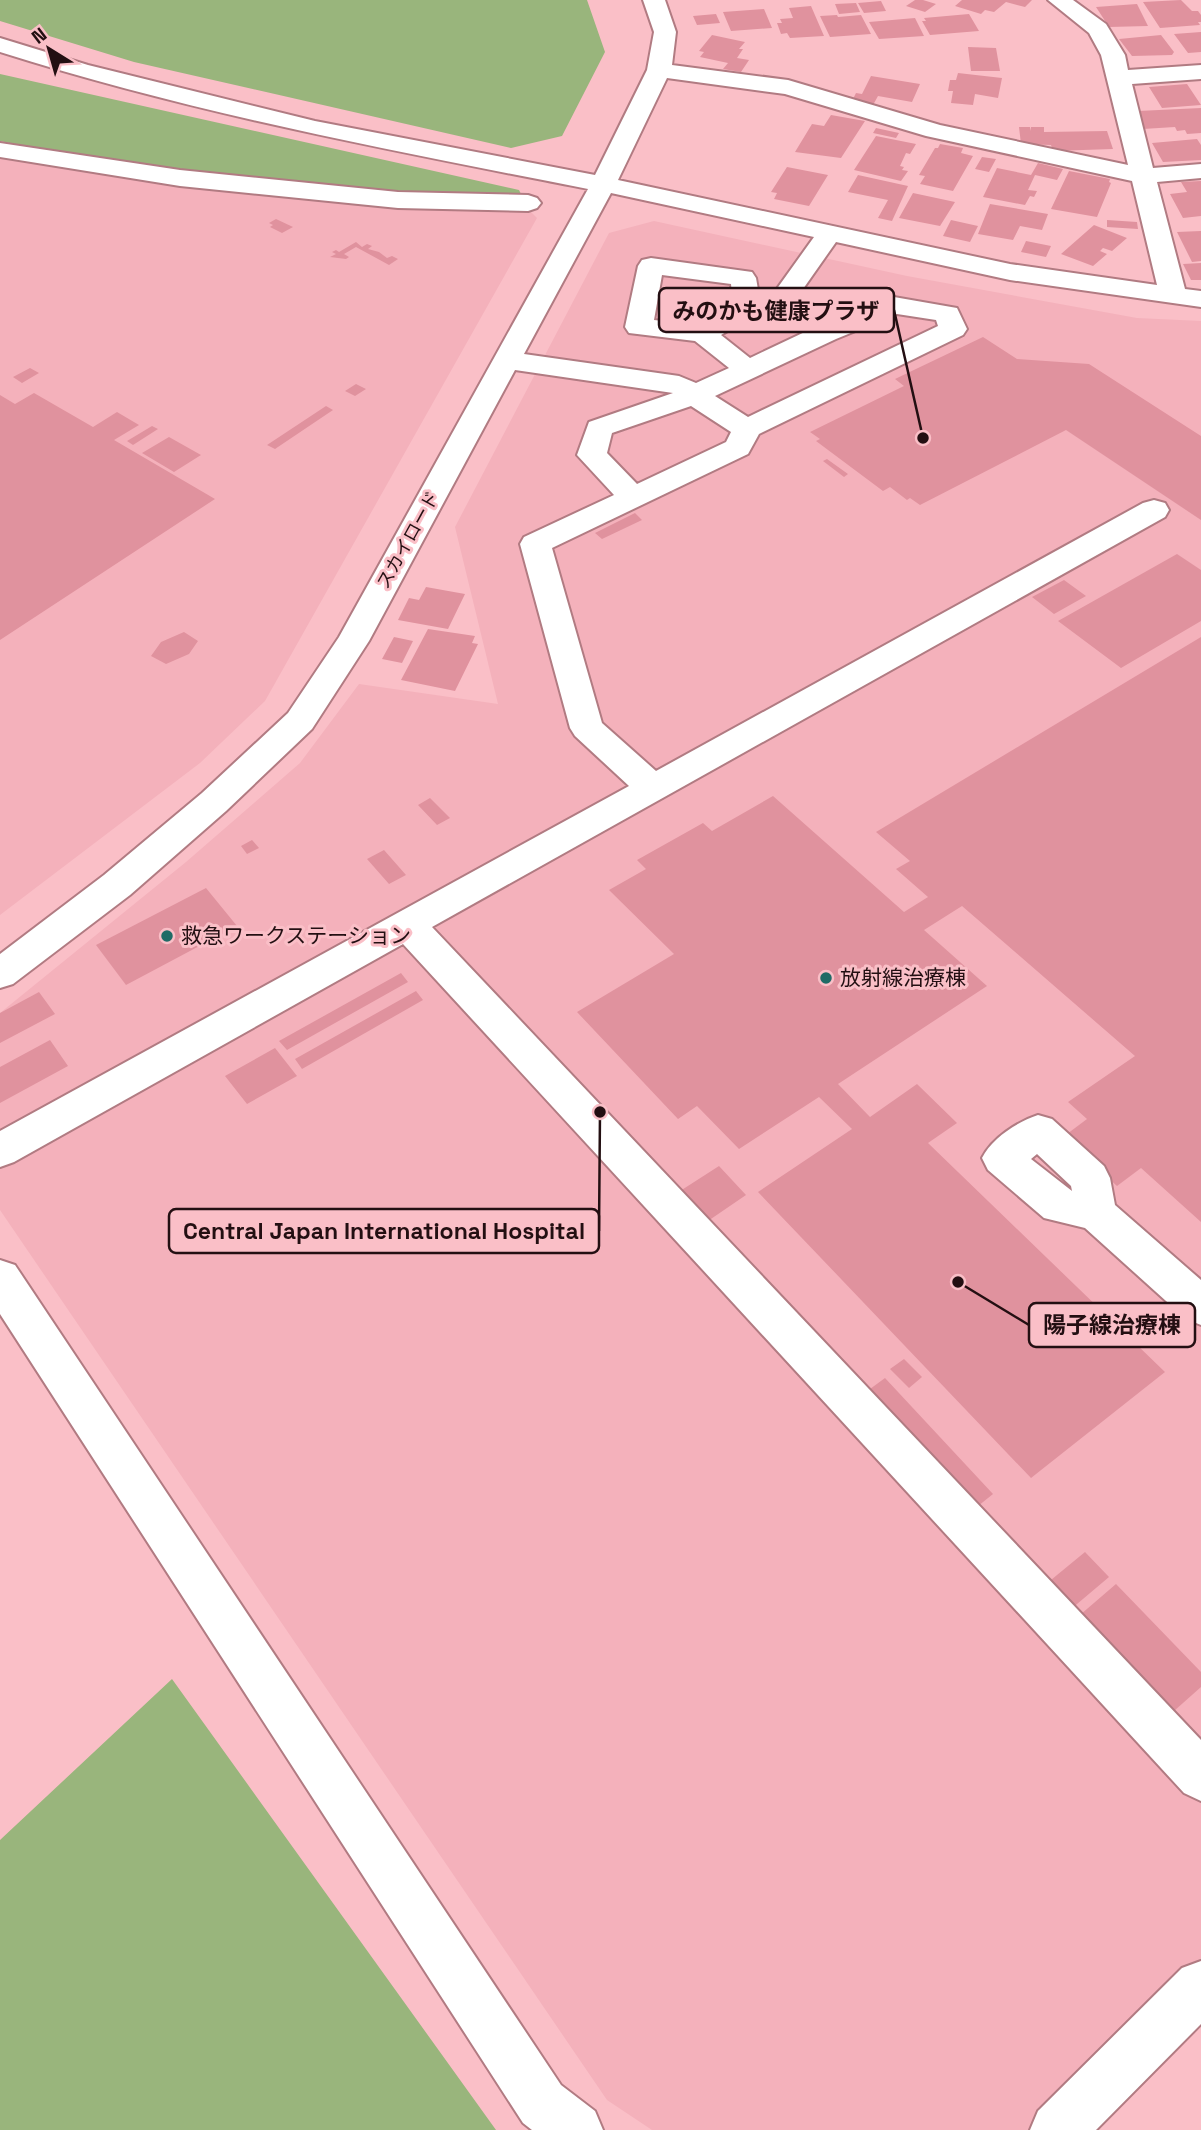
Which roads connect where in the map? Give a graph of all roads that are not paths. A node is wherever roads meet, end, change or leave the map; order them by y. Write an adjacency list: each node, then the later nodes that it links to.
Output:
1 (654, 0): 4 (street, スカイロード)
2 (1059, 0): 6 (street)
3 (0, 45): 10 (street)
4 (659, 70): 9 (street); 10 (street, スカイロード)
5 (1201, 72): 6 (street)
6 (1117, 78): 9 (street)
7 (0, 150): 11 (street)
8 (1201, 171): 9 (street)
9 (1144, 176): 13 (street)
10 (603, 184): 12 (street); 17 (street, スカイロード)
11 (528, 204)
12 (830, 233): 13 (street); 15 (street)
13 (1173, 296): 14 (street)
14 (1201, 299)
15 (826, 332): 18 (street); 20 (street)
16 (703, 334): 18 (street)
17 (507, 360): 19 (street); 25 (street, スカイロード)
18 (748, 370): 19 (street)
19 (694, 395): 20 (street); 21 (street)
20 (747, 429): 21 (street)
21 (633, 498): 23 (street)
22 (1154, 510): 23 (street)
23 (653, 788): 24 (street)
24 (407, 925): 26 (street); 30 (street)
25 (0, 974)
26 (0, 1150)
27 (1096, 1213): 29 (street)
28 (0, 1278): 32 (street)
29 (1201, 1306)
30 (1201, 1776)
31 (1201, 1987): 33 (street)
32 (576, 2130)
33 (1057, 2130)

